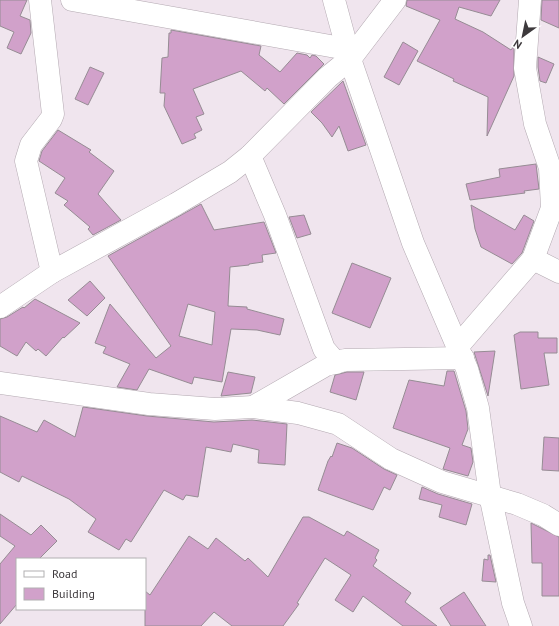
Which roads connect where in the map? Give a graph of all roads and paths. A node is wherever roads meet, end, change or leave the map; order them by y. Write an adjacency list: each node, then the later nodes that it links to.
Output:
1 (40, 0): 9 (street)
2 (72, 0): 6 (street)
3 (334, 0): 6 (street)
4 (395, 0): 6 (street)
5 (530, 0): 8 (street)
6 (349, 54): 7 (street); 12 (street)
7 (250, 156): 9 (street); 13 (street)
8 (533, 258): 10 (street); 12 (street)
9 (52, 272): 11 (street)
10 (559, 272)
11 (0, 307)
12 (461, 352): 13 (street); 16 (street)
13 (336, 363): 15 (street)
14 (0, 383): 15 (street)
15 (253, 407): 16 (street)
16 (490, 495): 17 (street); 18 (street)
17 (559, 525)
18 (521, 626)

